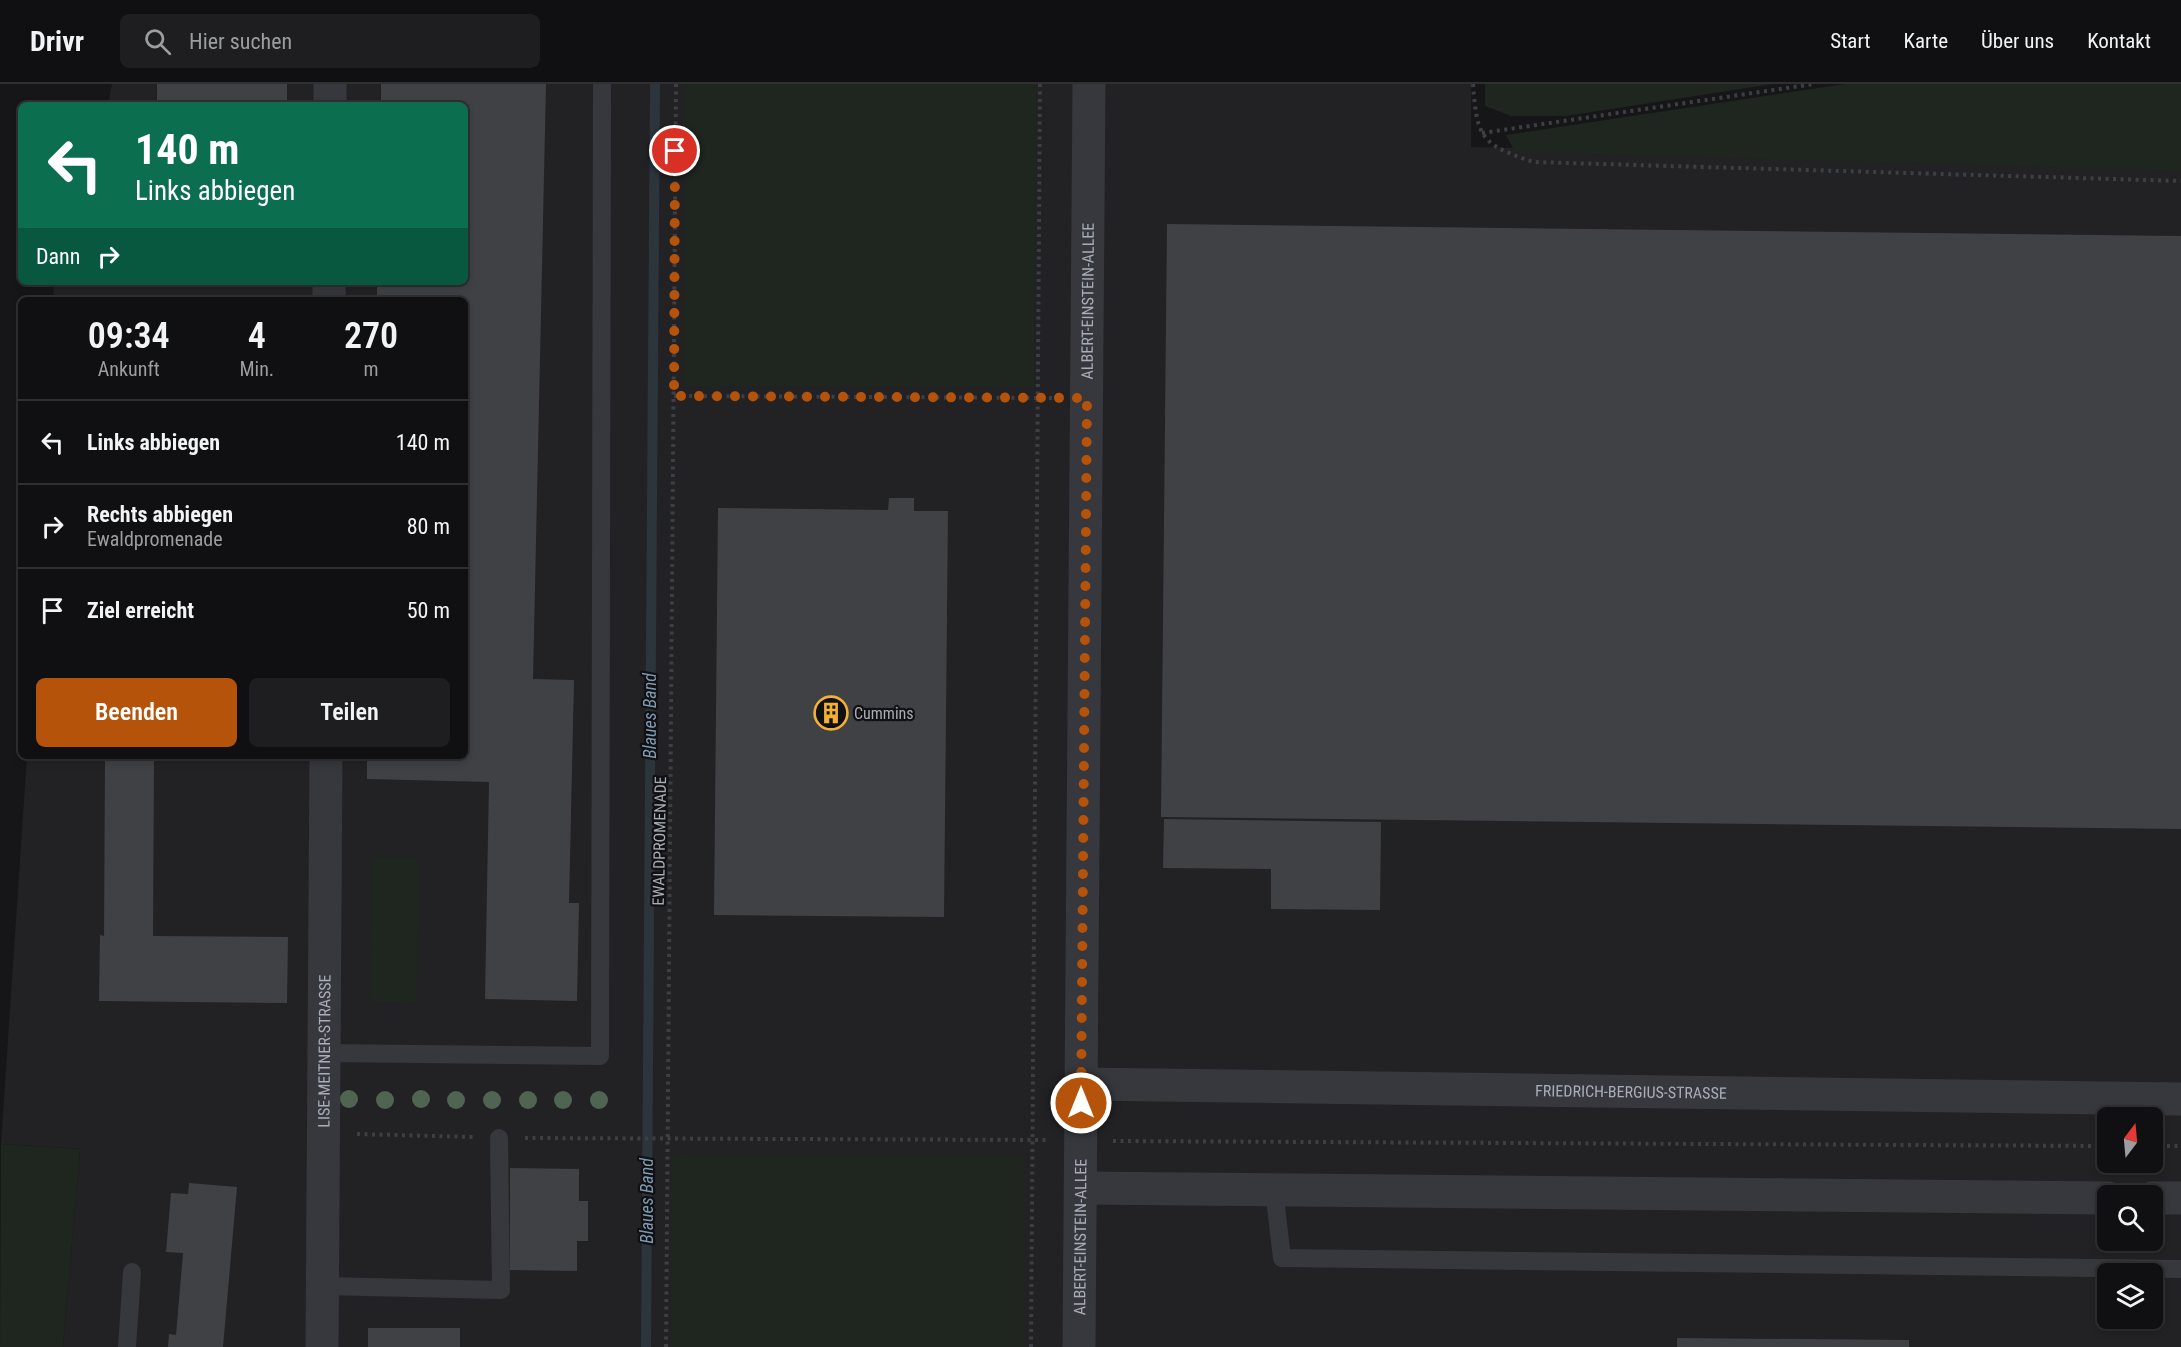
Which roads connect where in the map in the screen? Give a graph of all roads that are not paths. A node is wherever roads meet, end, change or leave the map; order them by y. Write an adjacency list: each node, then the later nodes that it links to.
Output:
1 (330, 84): 4 (street)
2 (602, 84): 6 (lane)
3 (1089, 84): 7 (street, ALBERT-EINSTEIN-ALLEE)
4 (330, 102)
5 (326, 759): 6 (street, LISE-MEITNER-STRASSE)
6 (324, 1053): 17 (street, LISE-MEITNER-STRASSE)
7 (1081, 1084): 8 (street, FRIEDRICH-BERGIUS-STRASSE); 10 (street, ALBERT-EINSTEIN-ALLEE)
8 (2181, 1099)
9 (500, 1138): 17 (lane)
10 (1081, 1188): 11 (street); 20 (street, ALBERT-EINSTEIN-ALLEE)
11 (1274, 1190): 12 (street); 15 (lane)
12 (2097, 1198)
13 (2163, 1198): 14 (street)
14 (2181, 1198)
15 (2181, 1269)
16 (132, 1272): 18 (lane)
17 (323, 1286): 19 (street, LISE-MEITNER-STRASSE)
18 (127, 1347)
19 (322, 1347)
20 (1079, 1347)

